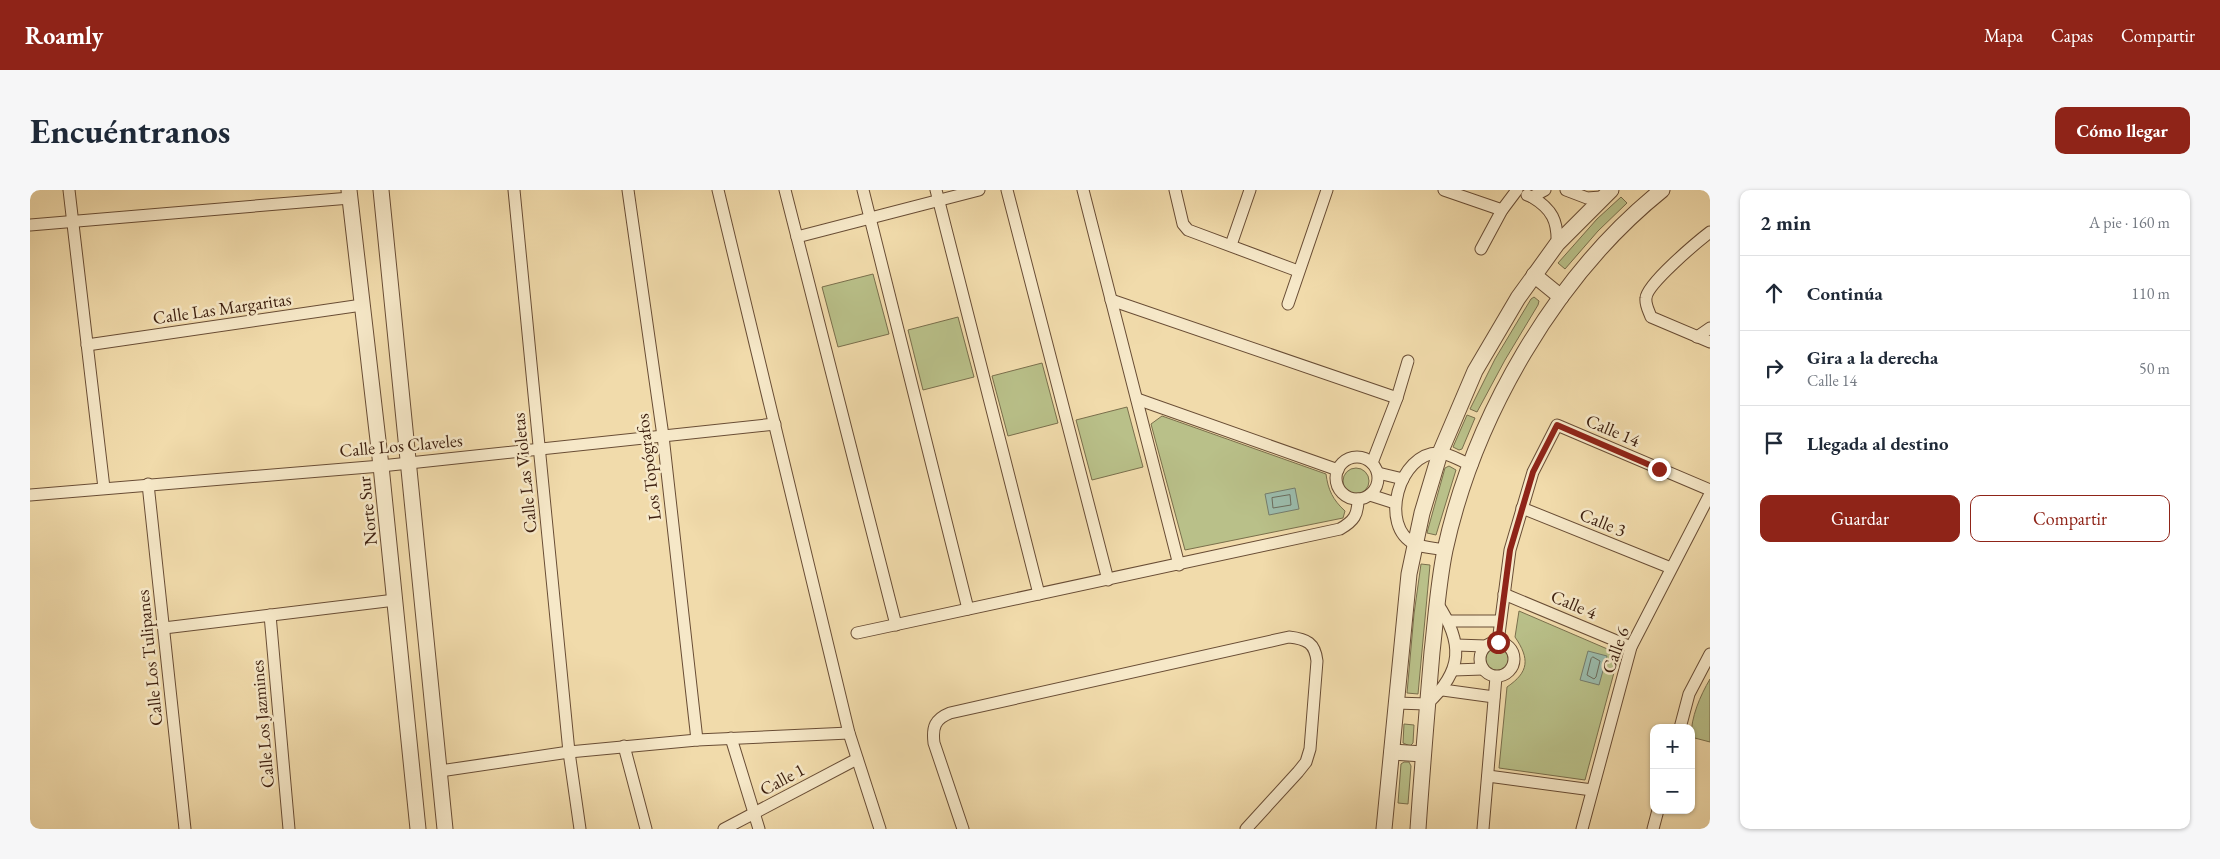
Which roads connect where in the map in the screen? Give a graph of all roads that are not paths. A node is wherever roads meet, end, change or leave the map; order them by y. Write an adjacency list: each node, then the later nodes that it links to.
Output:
1 (69, 190): 25 (street)
2 (381, 190): 49 (street)
3 (514, 190): 47 (street, Calle Las Violetas)
4 (628, 190): 46 (street, Los Topógrafos)
5 (718, 190): 45 (street)
6 (785, 190): 28 (street)
7 (863, 190): 24 (street)
8 (980, 190): 21 (street)
9 (1008, 190): 68 (street)
10 (1083, 190): 35 (street)
11 (1175, 190): 30 (street)
12 (1250, 190): 30 (street)
13 (1326, 190): 32 (street)
14 (1444, 190): 23 (street)
15 (1516, 190): 22 (street); 23 (street)
16 (1545, 190): 22 (street)
17 (1566, 190): 20 (street)
18 (1655, 192): 34 (street)
19 (349, 194): 25 (street); 37 (street, Norte Sur)
20 (1606, 194): 29 (street)
21 (937, 195): 24 (street); 69 (street)
22 (1532, 197): 29 (street)
23 (1502, 210): 31 (street)
24 (871, 218): 28 (street); 73 (street)
25 (72, 221): 26 (street); 41 (street)
26 (30, 225)
27 (1710, 232): 39 (street)
28 (797, 237): 77 (street)
29 (1556, 244): 33 (street)
30 (1231, 246): 32 (street)
31 (1481, 249)
32 (1298, 271): 36 (street)
33 (1534, 275): 34 (street); 48 (street)
34 (1561, 297): 50 (street)
35 (1112, 300): 43 (street); 44 (street)
36 (1288, 304)
37 (362, 305): 41 (street, Calle Las Margaritas); 51 (street, Norte Sur)
38 (1710, 328): 39 (street)
39 (1697, 337): 40 (street)
40 (1710, 342)
41 (87, 345): 56 (street)
42 (1408, 361): 43 (street)
43 (1397, 398): 52 (street)
44 (1137, 399): 53 (street); 66 (street)
45 (775, 424): 46 (street, Calle Los Claveles); 93 (street)
46 (663, 436): 47 (street, Calle Los Claveles); 95 (street, Los Topógrafos)
47 (539, 449): 49 (street, Calle Los Claveles); 97 (street, Calle Las Violetas)
48 (1440, 453): 50 (street); 54 (street); 64 (street)
49 (409, 463): 51 (street, Calle Los Claveles); 101 (street)
50 (1472, 465): 65 (street)
51 (381, 466): 55 (street, Calle Los Claveles); 71 (street, Norte Sur)
52 (1375, 468): 53 (street); 54 (street); 60 (street)
53 (1338, 470): 61 (street)
54 (1402, 479): 62 (street)
55 (148, 484): 56 (street, Calle Los Claveles); 78 (street, Calle Los Tulipanes)
56 (104, 488): 59 (street, Calle Los Claveles)
57 (1710, 490): 63 (street, Calle 14)
58 (1710, 494): 67 (street, Calle 6)
59 (30, 495)
60 (1370, 495): 61 (street); 62 (street)
61 (1358, 499): 66 (street)
62 (1395, 503): 64 (street)
63 (1522, 508): 67 (street, Calle 3); 70 (street)
64 (1414, 544): 65 (street); 90 (street)
65 (1446, 550): 72 (street)
66 (1179, 565): 68 (street)
67 (1671, 568): 83 (street, Calle 6)
68 (1108, 580): 69 (street)
69 (1040, 594): 73 (street)
70 (1504, 594): 76 (street); 83 (street, Calle 4)
71 (395, 600): 74 (street); 108 (street, Norte Sur)
72 (1437, 603): 75 (street); 91 (street)
73 (968, 609): 77 (street)
74 (270, 615): 78 (street); 107 (street, Calle Los Jazmines)
75 (1449, 620): 76 (street); 81 (street)
76 (1500, 622): 80 (street)
77 (896, 625): 79 (street)
78 (164, 628): 106 (street, Calle Los Tulipanes)
79 (857, 633)
80 (1498, 642): 82 (street); 87 (street)
81 (1456, 645): 82 (street); 86 (street)
82 (1486, 646): 85 (street)
83 (1631, 647): 103 (street, Calle 6)
84 (1710, 654): 92 (street)
85 (1482, 669): 86 (street); 87 (street)
86 (1453, 670): 88 (street)
87 (1496, 677): 89 (street)
88 (1443, 690): 89 (street); 91 (street)
89 (1494, 697): 102 (street)
90 (1396, 703): 91 (street); 98 (street)
91 (1427, 704): 99 (street)
92 (1681, 724)
93 (850, 733): 94 (street); 100 (street)
94 (732, 738): 95 (street); 104 (street)
95 (697, 740): 96 (street)
96 (624, 746): 97 (street); 111 (street)
97 (569, 752): 101 (street); 110 (street, Calle Las Violetas)
98 (1392, 752): 99 (street); 117 (street)
99 (1423, 754): 118 (street)
100 (857, 759): 104 (street, Calle 1); 114 (street)
101 (440, 771): 109 (street)
102 (1488, 776): 103 (street); 119 (street)
103 (1592, 790): 120 (street, Calle 6)
104 (754, 813): 112 (street, Calle 1); 113 (street)
105 (1657, 814): 121 (street)
106 (185, 829)
107 (289, 829)
108 (418, 829)
109 (445, 829)
110 (580, 829)
111 (646, 829)
112 (724, 829)
113 (759, 829)
114 (880, 829)
115 (963, 829): 116 (street)
116 (1246, 829)
117 (1384, 829)
118 (1418, 829)
119 (1483, 829)
120 (1582, 829)
121 (1653, 829)

